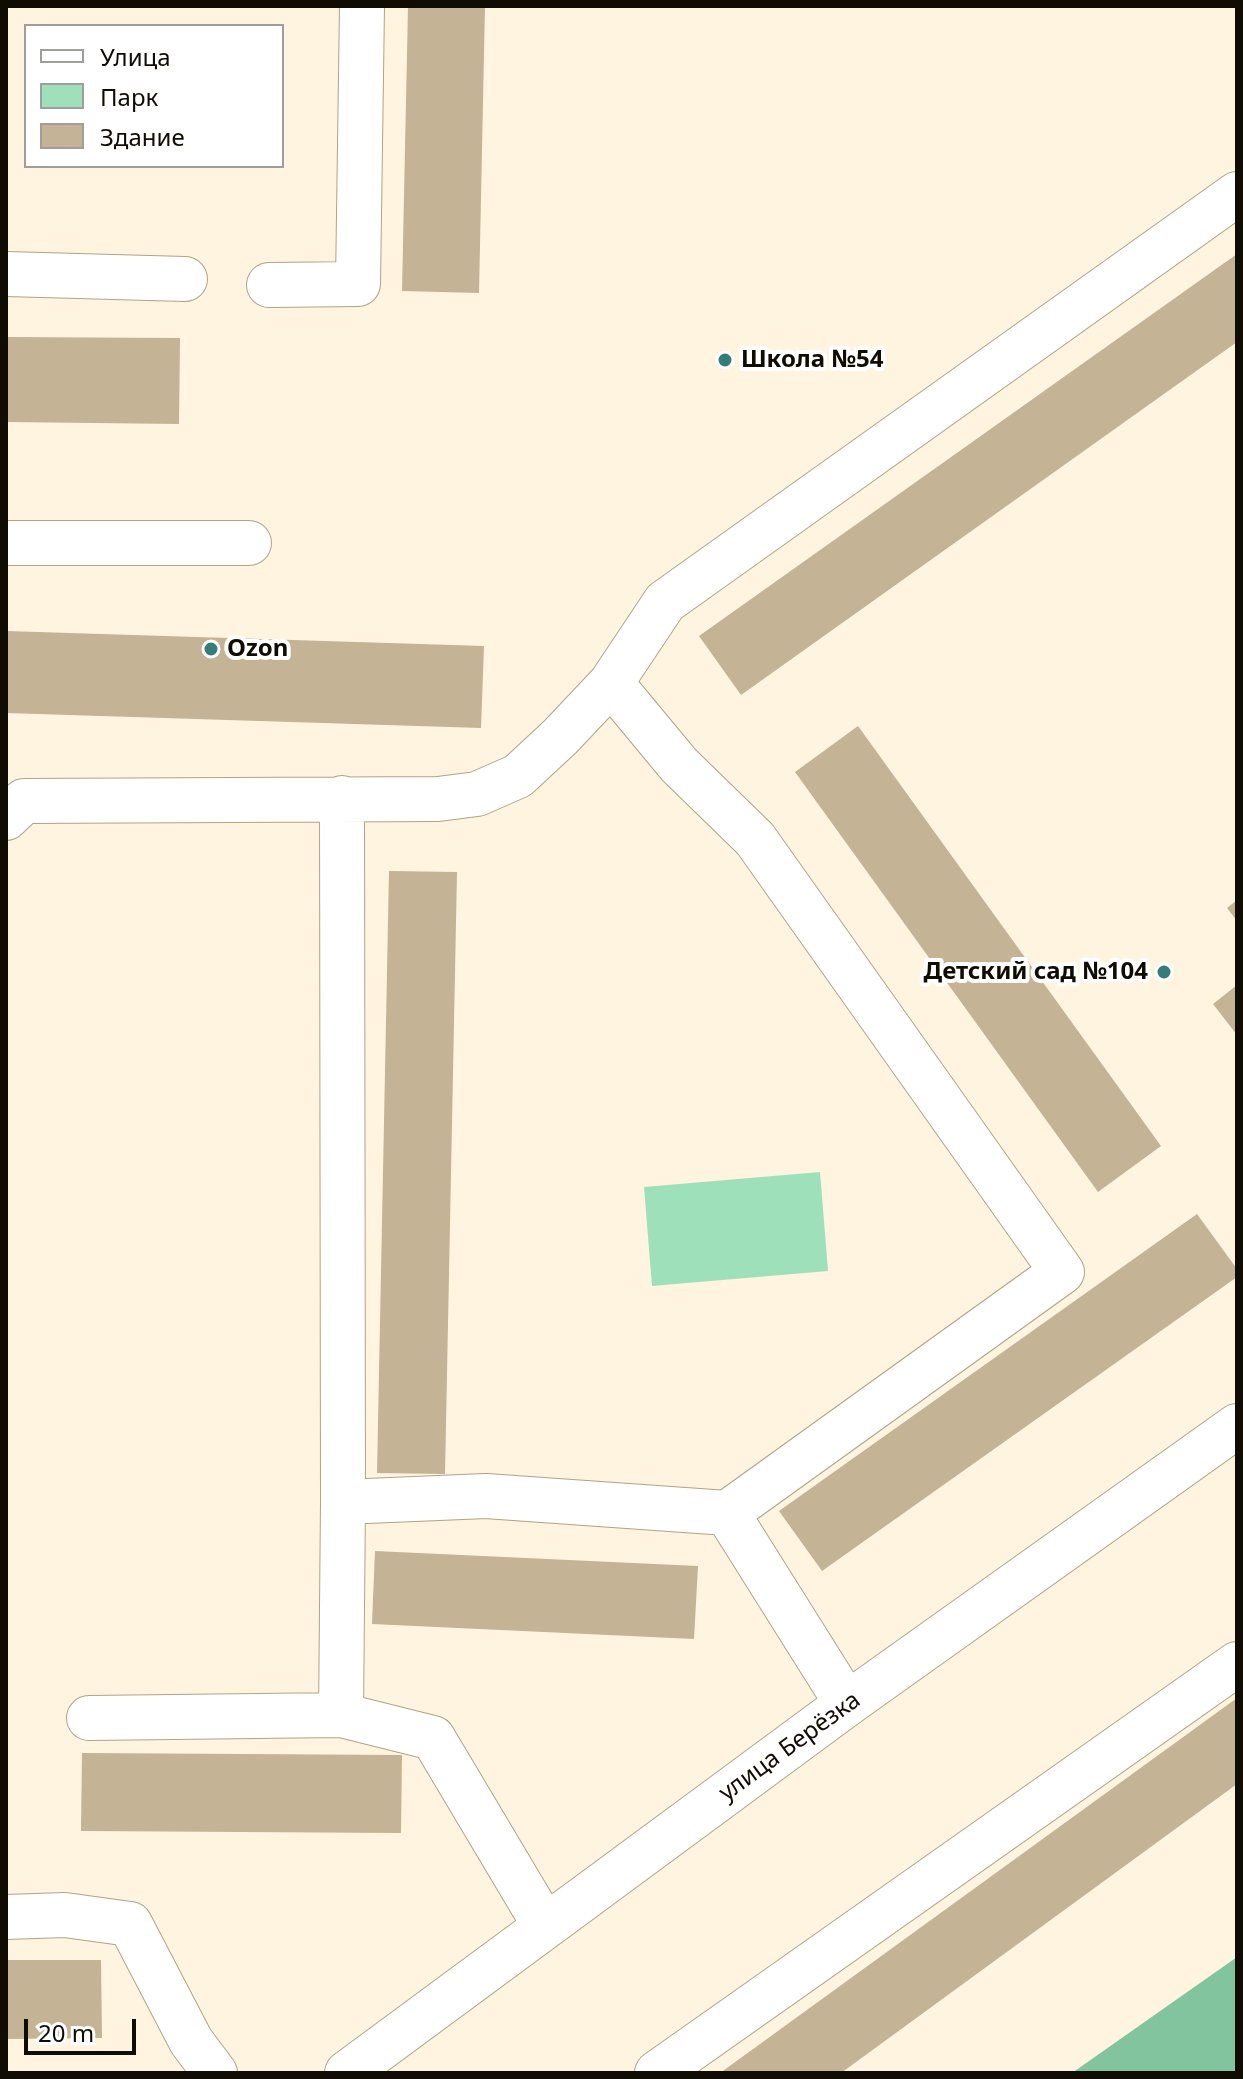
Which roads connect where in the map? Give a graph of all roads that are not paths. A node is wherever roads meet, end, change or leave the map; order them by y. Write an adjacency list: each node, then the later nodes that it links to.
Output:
1 (362, 6): 5 (main road)
2 (1237, 194): 8 (main road)
3 (6, 274): 4 (main road)
4 (185, 279)
5 (269, 285)
6 (6, 543): 7 (main road)
7 (249, 543)
8 (611, 683): 9 (main road); 13 (main road)
9 (342, 798): 10 (main road); 12 (main road)
10 (6, 818)
11 (1237, 1426): 15 (main road, улица Берёзка)
12 (343, 1502): 13 (main road); 16 (main road)
13 (727, 1513): 15 (main road)
14 (1237, 1664): 22 (main road)
15 (847, 1704): 19 (main road, улица Берёзка)
16 (341, 1715): 17 (main road); 19 (main road)
17 (89, 1718)
18 (6, 1917): 20 (main road)
19 (545, 1926): 21 (main road, улица Берёзка)
20 (215, 2073)
21 (347, 2073)
22 (657, 2073)

